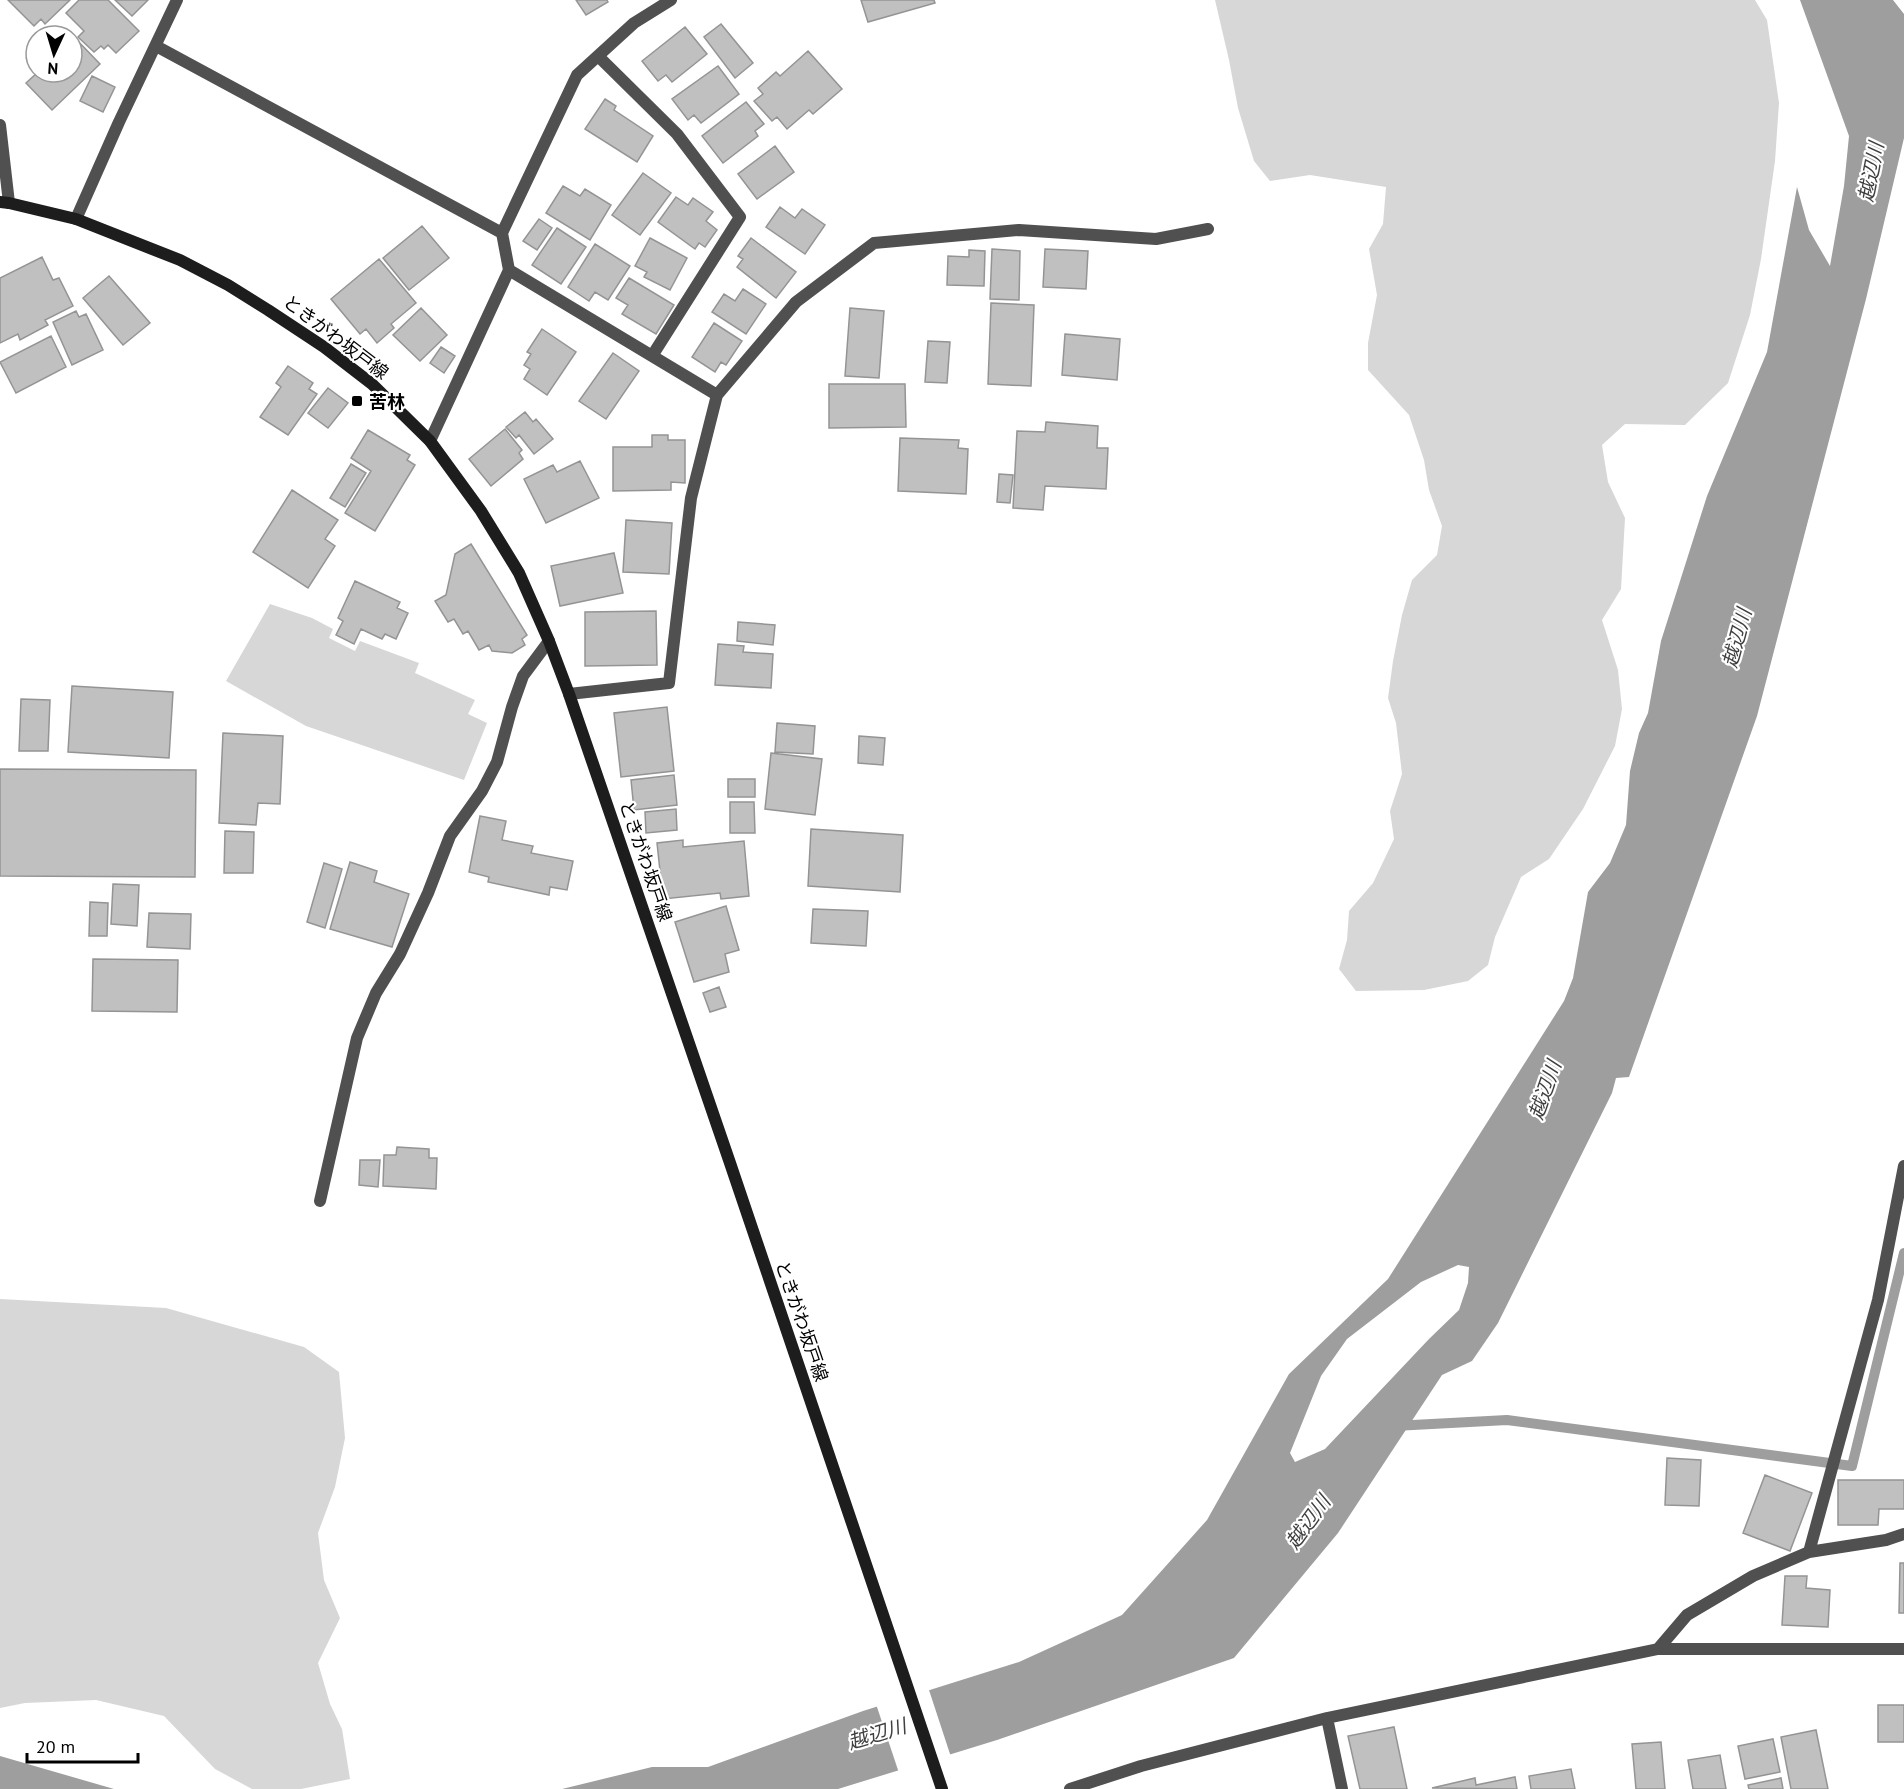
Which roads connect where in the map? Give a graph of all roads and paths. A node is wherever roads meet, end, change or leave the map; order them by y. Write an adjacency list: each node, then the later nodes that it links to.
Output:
1 (177, 0): 3 (street)
2 (671, 0): 4 (street)
3 (156, 46): 7 (street); 9 (street)
4 (598, 56): 9 (street); 11 (street)
5 (0, 125): 6 (street)
6 (5, 203): 7 (main road, ときがわ坂戸線)
7 (76, 219): 13 (main road, ときがわ坂戸線)
8 (1208, 229): 12 (street)
9 (502, 233): 10 (street)
10 (509, 270): 11 (street); 13 (street)
11 (652, 356): 12 (street)
12 (717, 395): 15 (street)
13 (430, 441): 14 (main road, ときがわ坂戸線)
14 (549, 640): 15 (main road, ときがわ坂戸線); 17 (street)
15 (569, 694): 23 (main road, ときがわ坂戸線)
16 (1904, 1166): 19 (street)
17 (320, 1201)
18 (1904, 1534): 19 (street)
19 (1809, 1552): 20 (street)
20 (1658, 1649): 21 (street); 22 (street)
21 (1904, 1649)
22 (1327, 1718): 24 (street); 25 (street)
23 (942, 1789)
24 (1070, 1789)
25 (1342, 1789)

